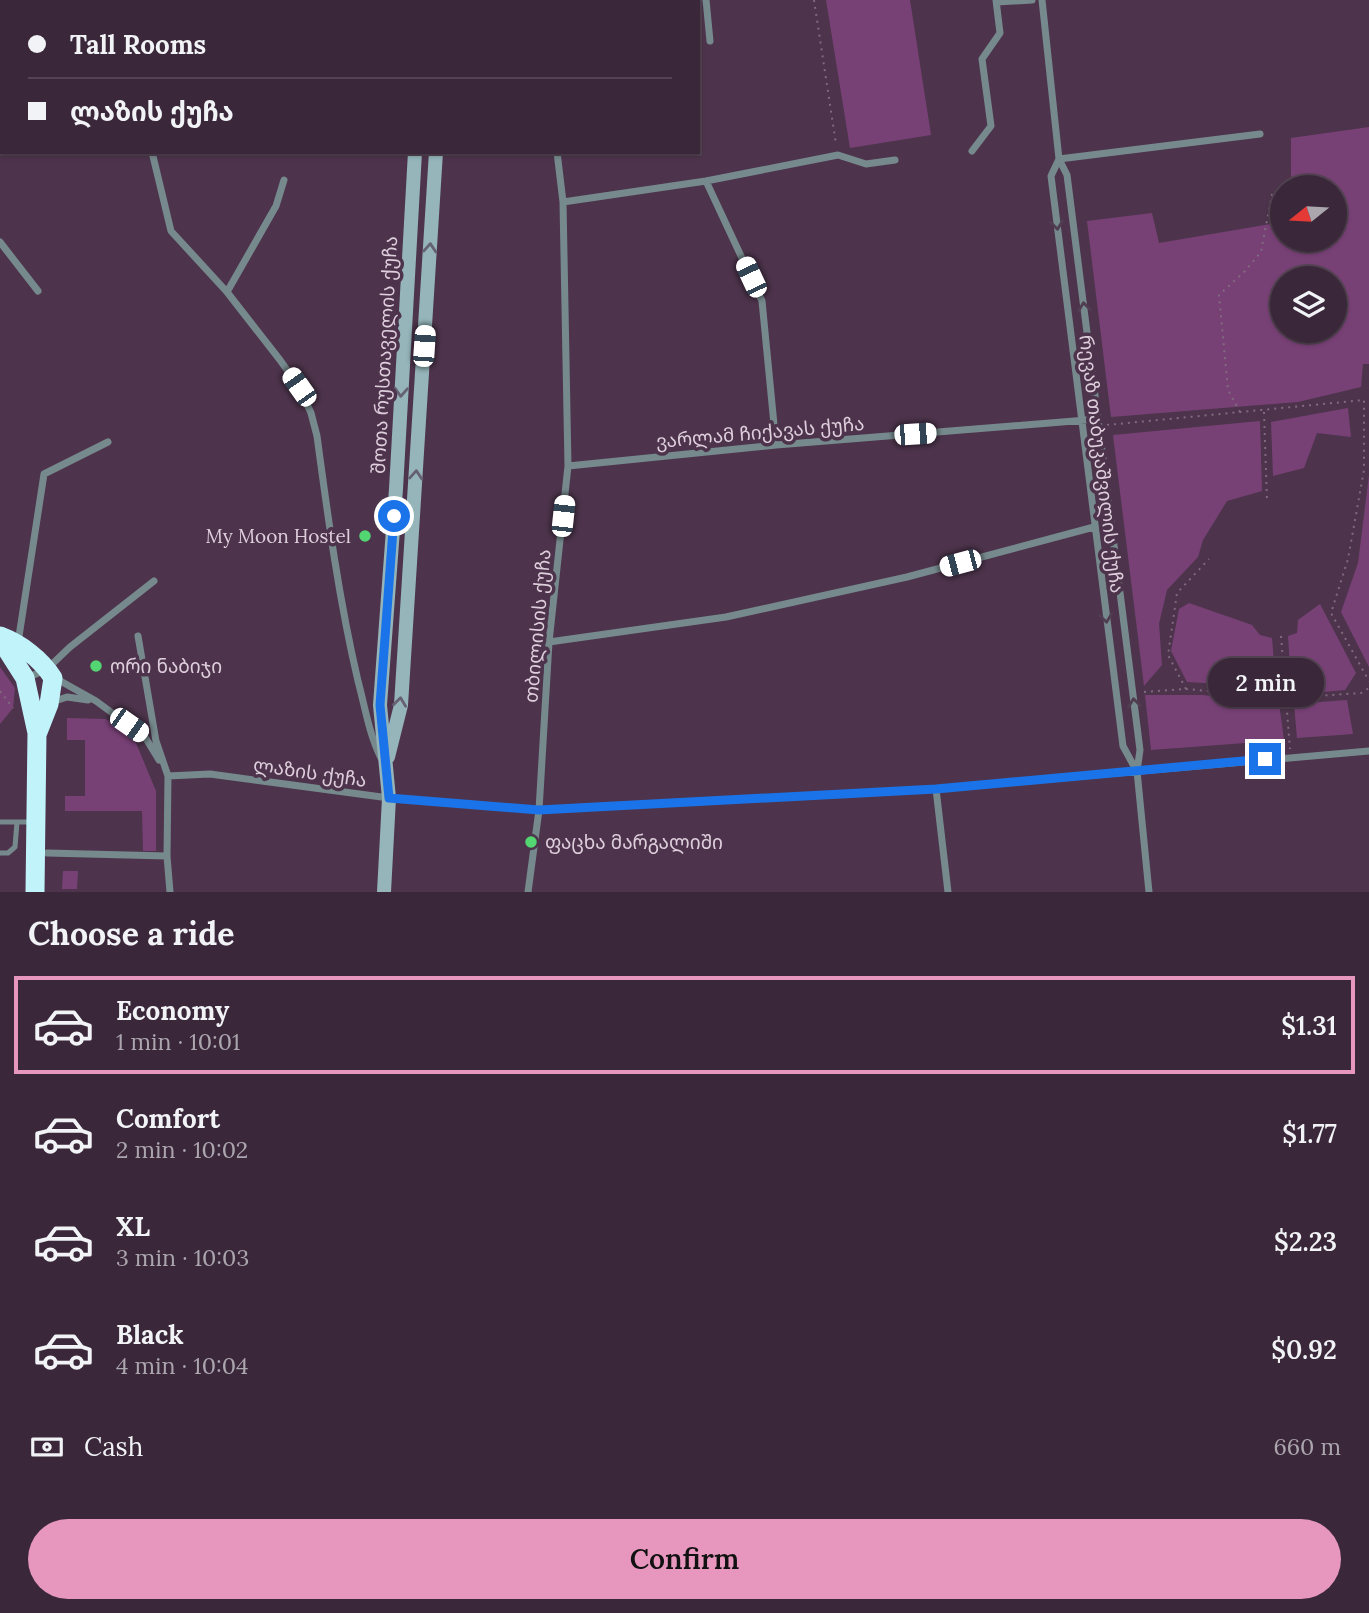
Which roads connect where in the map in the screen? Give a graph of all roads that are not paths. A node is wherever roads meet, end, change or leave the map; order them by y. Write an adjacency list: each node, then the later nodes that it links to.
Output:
1 (706, 0): 5 (street)
2 (1032, 0): 4 (street)
3 (1042, 0): 12 (street, რევაზ თაბუკაშვილის ქუჩა)
4 (996, 1): 7 (street)
5 (710, 41)
6 (1260, 134): 12 (street)
7 (972, 150)
8 (152, 154): 19 (street)
9 (415, 154): 36 (street, შოთა რუსთაველის ქუჩა, one-way to 36)
10 (436, 154): 36 (street, შოთა რუსთაველის ქუჩა, one-way to 10)
11 (557, 154): 16 (street, თბილისის ქუჩა)
12 (1059, 159): 20 (street, რევაზ თაბუკაშვილის ქუჩა, one-way to 20); 21 (street, რევაზ თაბუკაშვილის ქუჩა, one-way to 12)
13 (895, 160): 15 (street)
14 (284, 180): 19 (street)
15 (706, 181): 16 (street); 23 (street)
16 (563, 202): 24 (street, თბილისის ქუჩა)
17 (0, 242): 18 (street)
18 (38, 291)
19 (228, 292): 36 (street)
20 (1081, 421): 21 (street, ვარლამ ჩიქავას ქუჩა); 23 (street, ვარლამ ჩიქავას ქუჩა); 25 (street, რევაზ თაბუკაშვილის ქუჩა)
21 (1099, 423): 37 (street, რევაზ თაბუკაშვილის ქუჩა, one-way to 21)
22 (108, 442): 28 (street)
23 (776, 445): 24 (street, ვარლამ ჩიქავას ქუჩა)
24 (568, 466): 29 (street, თბილისის ქუჩა)
25 (1094, 527): 29 (street); 37 (street, რევაზ თაბუკაშვილის ქუჩა, one-way to 37)
26 (154, 581): 30 (street)
27 (138, 636): 38 (street)
28 (6, 640): 30 (highway); 31 (highway)
29 (549, 642): 41 (street, თბილისის ქუჩა)
30 (50, 673): 31 (street); 32 (street); 33 (highway)
31 (25, 678): 34 (highway)
32 (96, 701): 33 (street); 38 (street)
33 (49, 704): 34 (highway)
34 (37, 733): 44 (highway)
35 (1369, 751): 37 (street, ლაზის ქუჩა)
36 (386, 768): 40 (street, შოთა რუსთაველის ქუჩა)
37 (1137, 771): 39 (street, ლაზის ქუჩა); 53 (street, რევაზ თაბუკაშვილის ქუჩა)
38 (169, 776): 40 (street, ლაზის ქუჩა); 47 (street)
39 (936, 789): 41 (street, ლაზის ქუჩა); 52 (street)
40 (389, 798): 41 (street, ლაზის ქუჩა); 50 (street, შოთა რუსთაველის ქუჩა)
41 (539, 810): 51 (street, თბილისის ქუჩა)
42 (0, 822): 43 (lane)
43 (17, 822): 44 (lane); 45 (lane)
44 (37, 822): 48 (highway)
45 (0, 853)
46 (47, 853): 47 (street)
47 (167, 856): 49 (street)
48 (35, 892)
49 (170, 892)
50 (384, 892)
51 (528, 892)
52 (948, 892)
53 (1149, 892)

